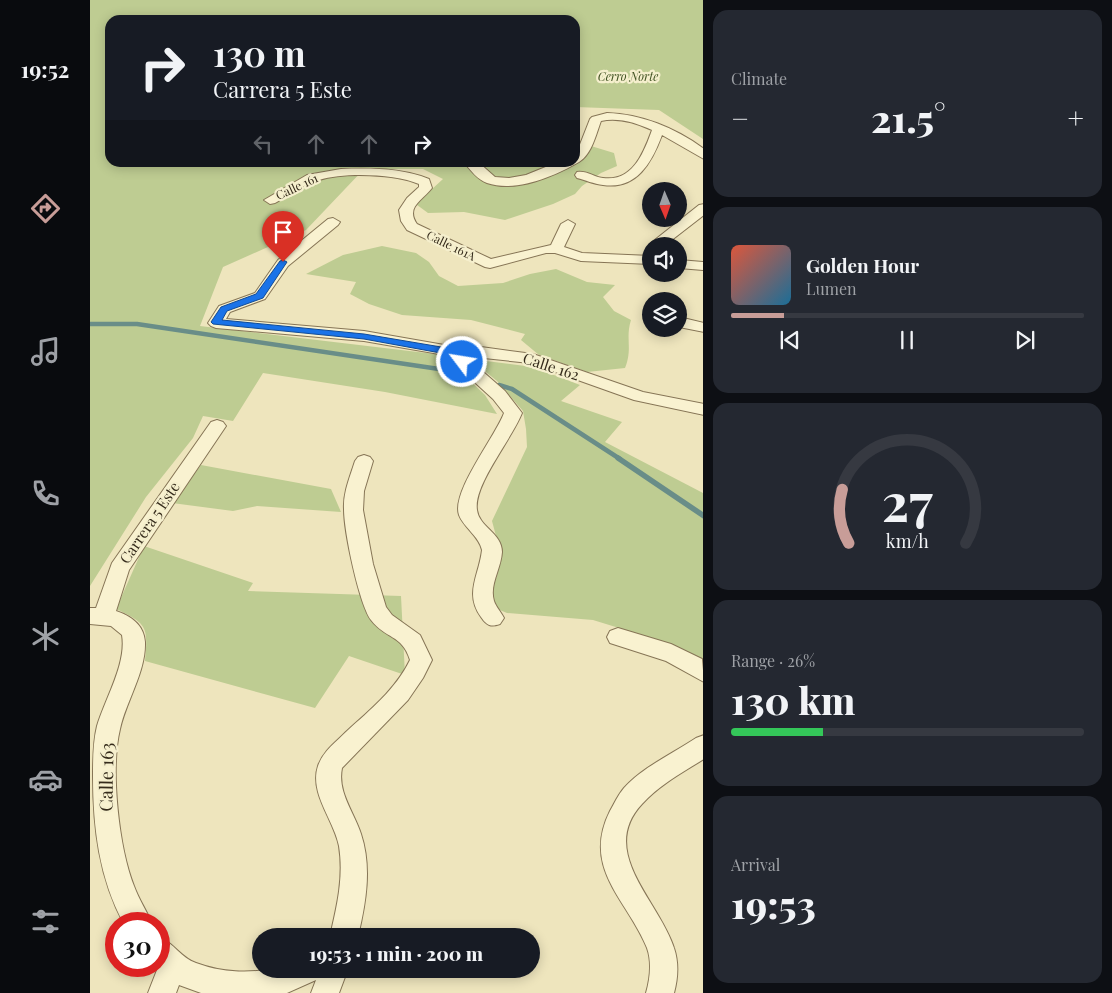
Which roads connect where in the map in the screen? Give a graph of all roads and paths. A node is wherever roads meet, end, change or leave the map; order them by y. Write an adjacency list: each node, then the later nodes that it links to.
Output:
1 (599, 118): 2 (street); 3 (street)
2 (659, 128): 4 (street); 7 (street)
3 (580, 154)
4 (703, 156)
5 (475, 167): 6 (street)
6 (557, 167)
7 (581, 175)
8 (414, 177): 9 (street, Calle 161); 13 (street)
9 (270, 200)
10 (703, 208): 14 (street)
11 (333, 222): 19 (street)
12 (568, 224): 15 (street)
13 (412, 227): 15 (street, Calle 161A)
14 (667, 237)
15 (556, 249): 16 (street)
16 (642, 260)
17 (687, 265): 18 (street)
18 (703, 266)
19 (216, 322): 22 (street, Calle 162)
20 (687, 324): 21 (street)
21 (703, 328)
22 (450, 351): 23 (street, Calle 162); 27 (street)
23 (703, 410)
24 (217, 426): 26 (street, Carrera 5 Este)
25 (364, 461): 32 (street)
26 (97, 616): 31 (street, Calle 163)
27 (493, 618)
28 (618, 637): 29 (street)
29 (703, 673)
30 (703, 745): 41 (street)
31 (133, 912)
32 (346, 928)
33 (170, 961): 35 (street)
34 (164, 977): 38 (street)
35 (291, 978)
36 (331, 978): 39 (street)
37 (337, 978): 40 (street)
38 (162, 993)
39 (325, 993)
40 (335, 993)
41 (660, 993)

